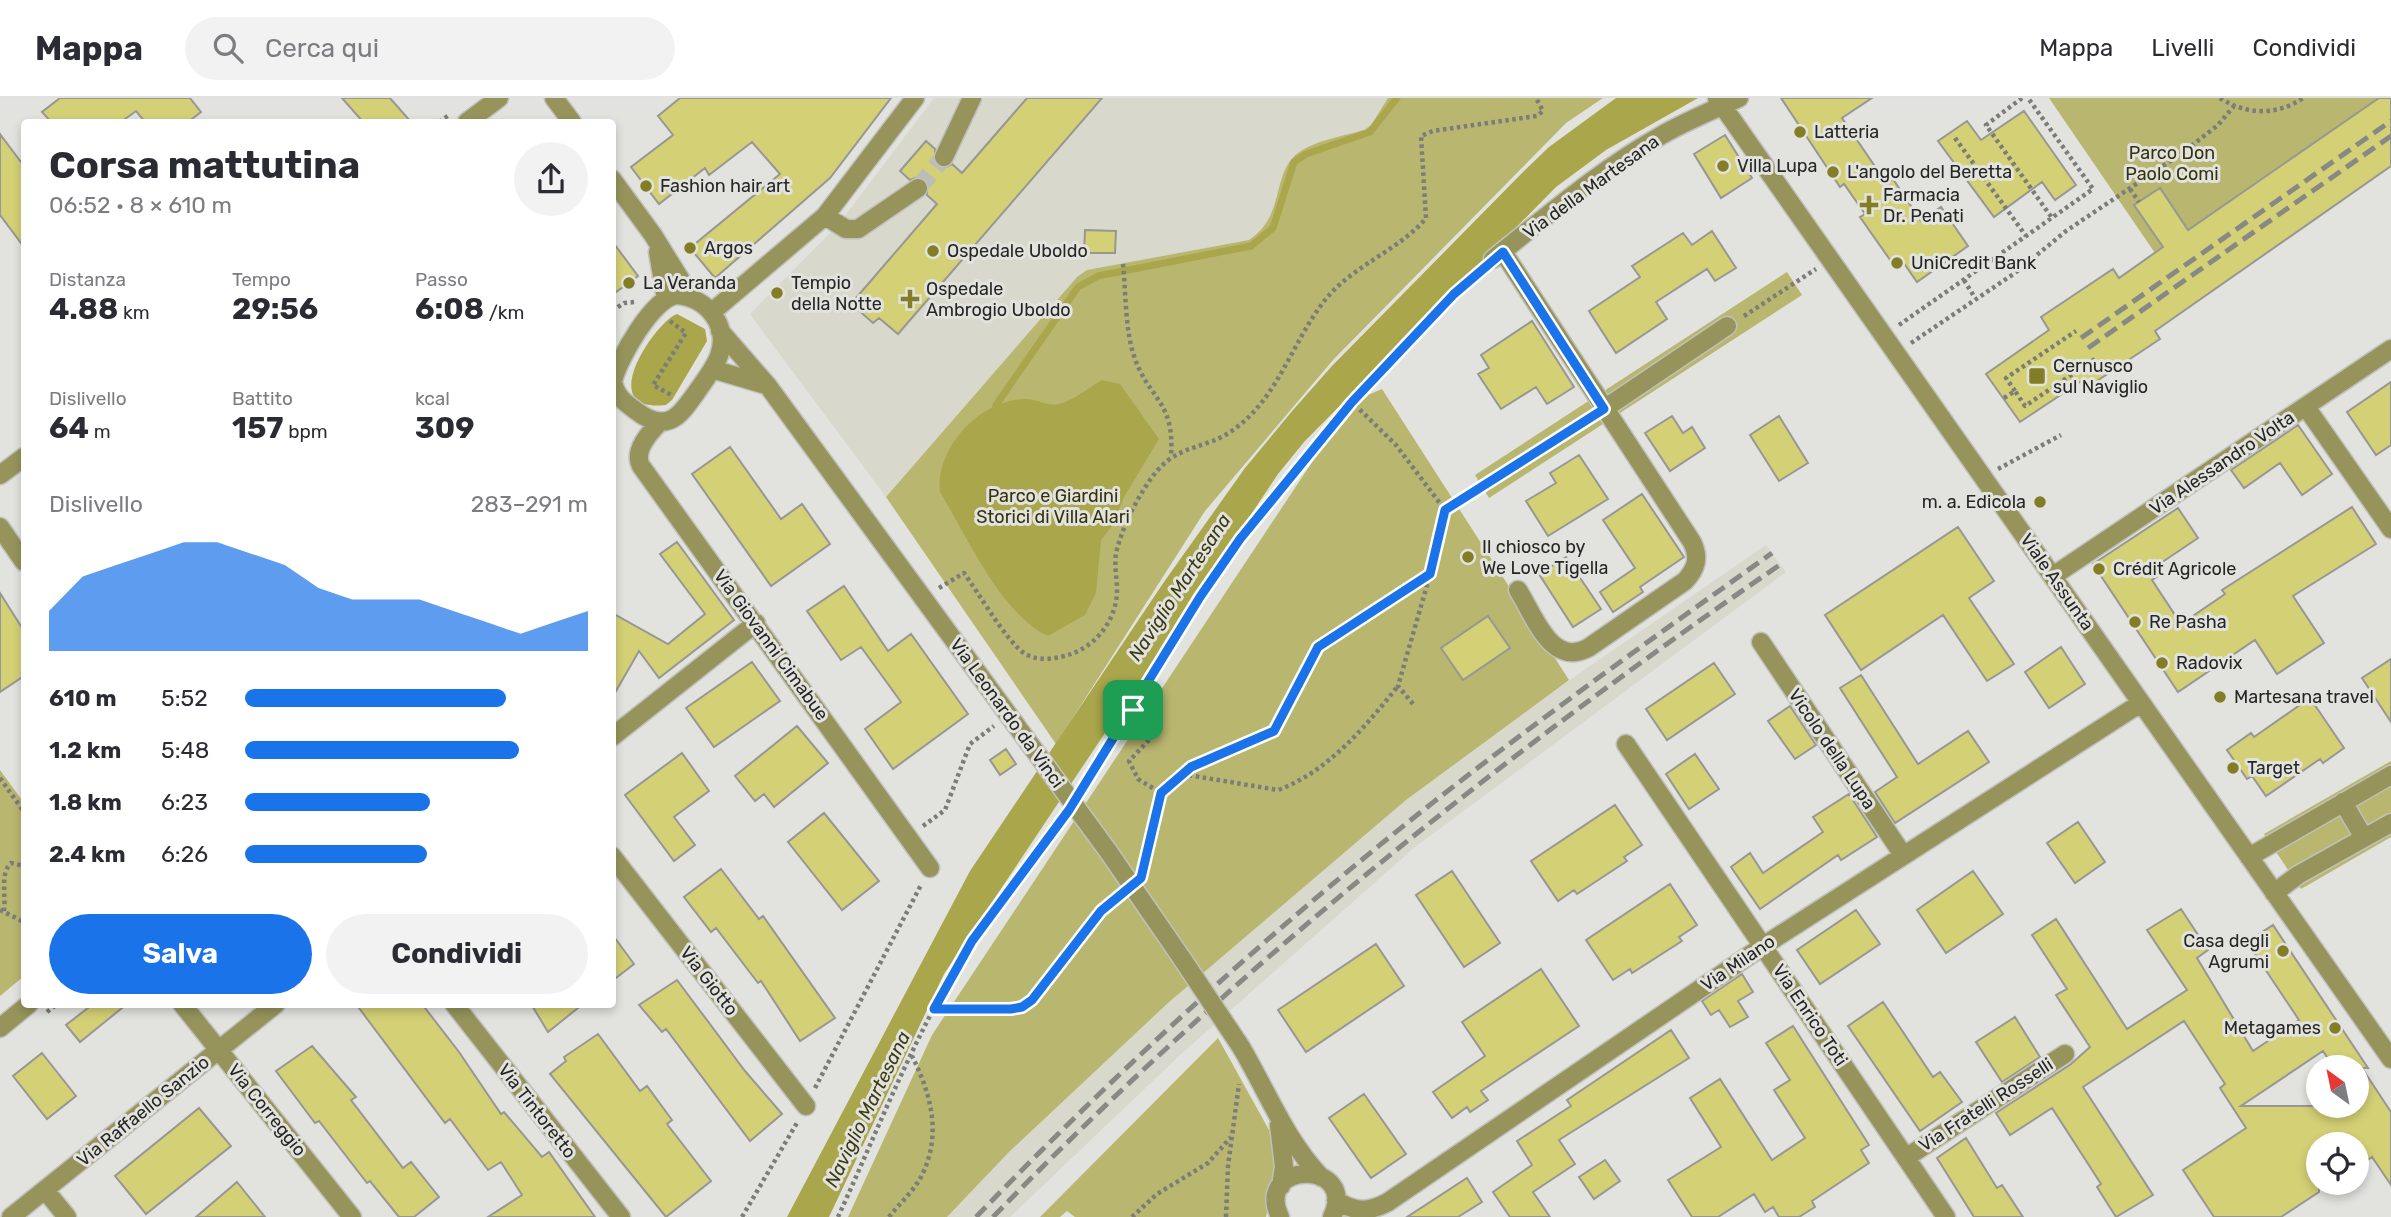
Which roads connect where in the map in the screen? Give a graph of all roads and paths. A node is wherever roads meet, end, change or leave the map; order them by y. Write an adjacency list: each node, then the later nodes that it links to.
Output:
1 (499, 98): 12 (street)
2 (554, 98): 13 (street)
3 (915, 98): 20 (street)
4 (972, 98): 15 (street)
5 (1536, 98): 55 (path)
6 (2022, 98): 21 (path)
7 (2028, 98): 21 (path)
8 (2220, 98): 11 (path)
9 (2303, 98): 11 (path)
10 (1726, 100): 24 (street, Via della Martesana); 39 (street, Viale Assunta)
11 (2234, 106): 18 (path)
12 (471, 119)
13 (570, 119)
14 (1955, 138): 23 (path)
15 (944, 157)
16 (616, 184): 22 (street)
17 (918, 188): 20 (street)
18 (2130, 189): 19 (path); 29 (path)
19 (2139, 202)
20 (825, 216): 34 (street)
21 (2052, 218): 23 (path)
22 (653, 235): 28 (street); 30 (street)
23 (2026, 236): 26 (path)
24 (1498, 256): 49 (path); 52 (street)
25 (1123, 264): 55 (path)
26 (1964, 280): 29 (path); 39 (path)
27 (1787, 288): 33 (path)
28 (692, 298): 30 (street); 34 (street)
29 (1975, 298): 40 (path)
30 (666, 299): 44 (street)
31 (640, 302): 32 (path)
32 (616, 308)
33 (1751, 311)
34 (712, 312): 37 (street)
35 (667, 319): 50 (path)
36 (1727, 326): 52 (street)
37 (720, 331): 43 (street); 45 (street, Via Leonardo da Vinci)
38 (2077, 331): 46 (path)
39 (1884, 336): 64 (street, Viale Assunta)
40 (1906, 346)
41 (2391, 349): 51 (street, Via Alessandro Volta)
42 (2095, 359): 46 (path)
43 (712, 369): 45 (street); 50 (street)
44 (616, 371)
45 (768, 386): 66 (street, Via Leonardo da Vinci)
46 (2015, 391): 48 (path)
47 (616, 398): 53 (street)
48 (2004, 398)
49 (1352, 402): 59 (path); 72 (path)
50 (687, 405): 53 (street)
51 (2306, 407): 61 (street); 64 (street, Via Alessandro Volta)
52 (1604, 409): 59 (path); 65 (street)
53 (660, 422): 67 (street, Via Giovanni Cimabue)
54 (2061, 435): 57 (path)
55 (1171, 456): 66 (path)
56 (21, 459): 58 (street)
57 (1998, 470)
58 (0, 475)
59 (1445, 510): 63 (path)
60 (0, 527): 62 (street)
61 (2391, 529)
62 (21, 558)
63 (1430, 574): 69 (path); 76 (path)
64 (2053, 576): 70 (street, Viale Assunta)
65 (1518, 590)
66 (923, 598): 93 (street, Via Leonardo da Vinci, bridge)
67 (756, 623): 74 (street); 85 (street, Via Giovanni Cimabue)
68 (1761, 642): 87 (street, Vicolo della Lupa)
69 (1398, 686): 71 (path); 76 (path)
70 (2141, 703): 87 (street, Via Milano); 88 (street, Viale Assunta)
71 (1413, 704)
72 (1133, 710): 79 (path); 80 (path)
73 (995, 726): 85 (path)
74 (616, 734)
75 (1626, 744): 97 (street, Via Enrico Toti)
76 (1181, 774): 80 (path)
77 (2391, 775): 81 (street)
78 (0, 778): 82 (path)
79 (1083, 787)
80 (1161, 793): 93 (path)
81 (2343, 802): 86 (street); 88 (street)
82 (21, 808)
83 (1069, 810): 102 (path)
84 (2391, 823): 86 (street)
85 (908, 836): 91 (street, Via Giovanni Cimabue)
86 (2364, 838): 94 (street)
87 (1903, 855): 97 (street, Via Milano)
88 (2249, 857): 94 (street, Viale Assunta)
89 (616, 861): 112 (street, Via Giotto)
90 (21, 865): 92 (path)
91 (930, 868): 112 (path)
92 (1, 875): 95 (path)
93 (1132, 886): 102 (path); 113 (street, Via Leonardo da Vinci, bridge)
94 (2274, 893): 104 (street, Viale Assunta)
95 (2, 911): 96 (path)
96 (21, 919)
97 (1763, 946): 115 (street, Via Enrico Toti); 119 (street, Via Milano)
98 (24, 1008): 103 (street)
99 (185, 1008): 105 (street, Via Correggio)
100 (271, 1008): 105 (street, Via Raffaello Sanzio)
101 (457, 1008): 123 (street, Via Tintoretto)
102 (934, 1009): 107 (path)
103 (0, 1028)
104 (2384, 1036): 108 (street, Viale Assunta)
105 (218, 1050): 118 (street, Via Raffaello Sanzio); 122 (street, Via Correggio)
106 (2065, 1054): 115 (street, Via Fratelli Rosselli)
107 (912, 1055): 125 (path); 126 (path)
108 (2391, 1059)
109 (1235, 1074): 110 (path)
110 (1239, 1083): 111 (path); 114 (path)
111 (1245, 1096)
112 (806, 1106): 124 (path)
113 (1278, 1118): 116 (street, Via Leonardo da Vinci); 117 (street, Via Leonardo da Vinci)
114 (1231, 1137): 127 (path); 128 (path)
115 (1907, 1157): 131 (street, Via Enrico Toti)
116 (1321, 1177): 117 (street); 119 (street, Via Leonardo da Vinci)
117 (1281, 1186): 129 (street, Via Leonardo da Vinci)
118 (44, 1190): 120 (street, Via Raffaello Sanzio); 121 (street)
119 (1334, 1208): 130 (street)
120 (11, 1217)
121 (67, 1217)
122 (352, 1217)
123 (621, 1217)
124 (742, 1217)
125 (838, 1217)
126 (888, 1217)
127 (1132, 1217)
128 (1226, 1217)
129 (1280, 1217)
130 (1348, 1217)
131 (1946, 1217)

